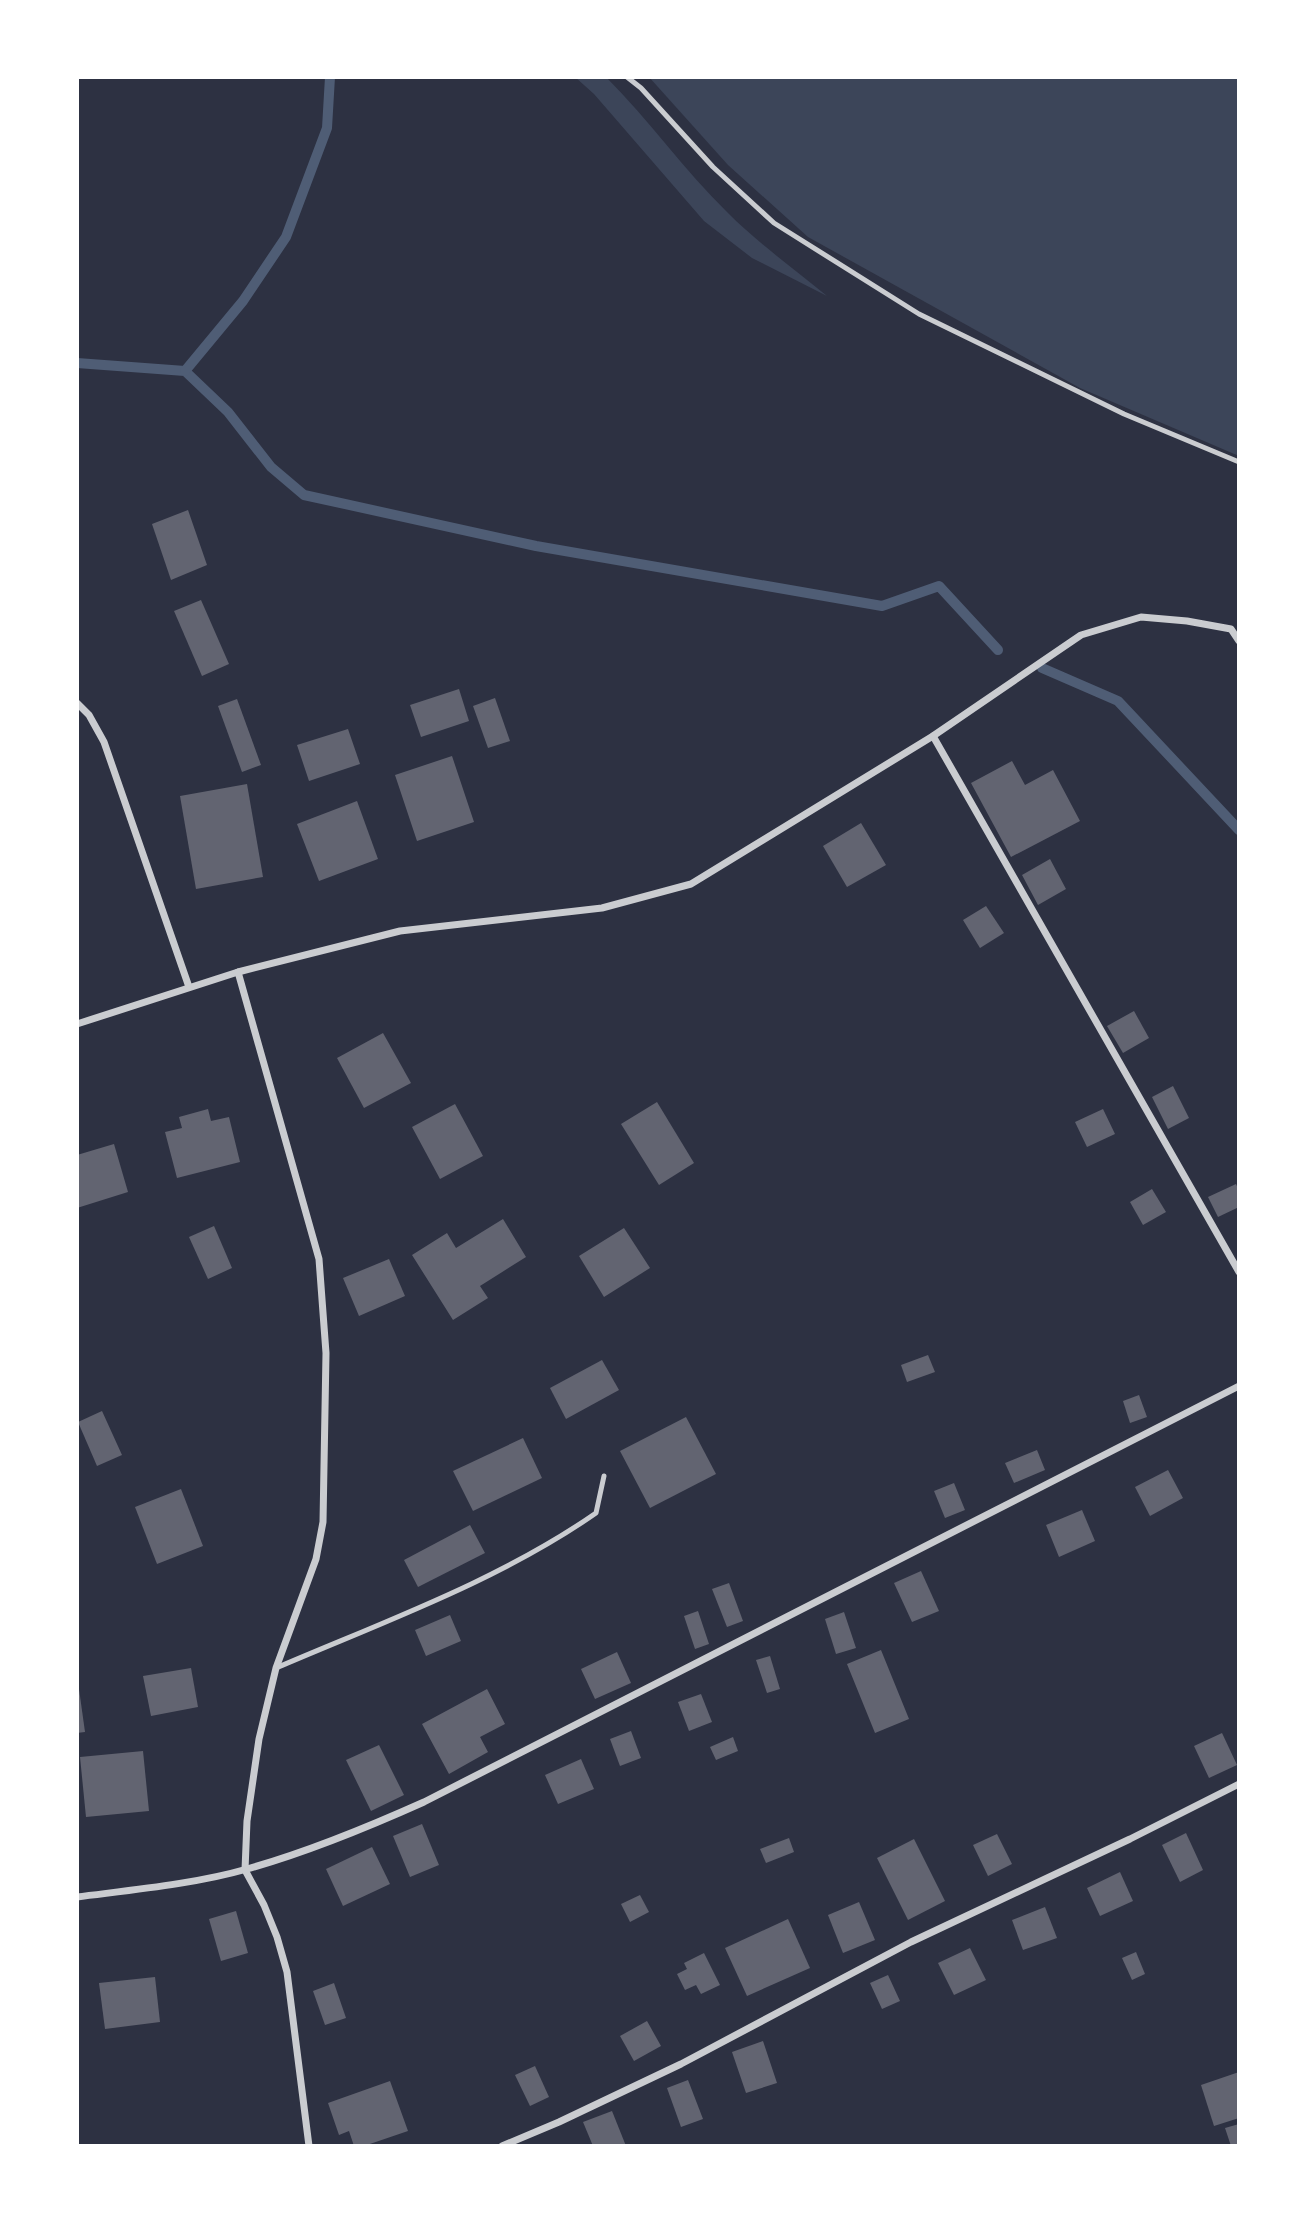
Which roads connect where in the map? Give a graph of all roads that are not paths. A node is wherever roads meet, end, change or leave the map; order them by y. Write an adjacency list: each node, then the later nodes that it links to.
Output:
1 (627, 77): 2 (lane)
2 (1239, 462)
3 (1235, 629): 4 (street); 6 (street)
4 (1239, 641)
5 (77, 703): 8 (street)
6 (933, 736): 7 (street); 10 (street)
7 (238, 972): 8 (street); 13 (street)
8 (189, 987): 9 (street)
9 (77, 1024)
10 (1239, 1272)
11 (1239, 1386): 15 (street)
12 (604, 1476): 13 (lane)
13 (276, 1668): 15 (street)
14 (1239, 1784): 18 (street)
15 (245, 1870): 16 (street); 17 (street)
16 (77, 1898)
17 (309, 2146)
18 (502, 2146)

